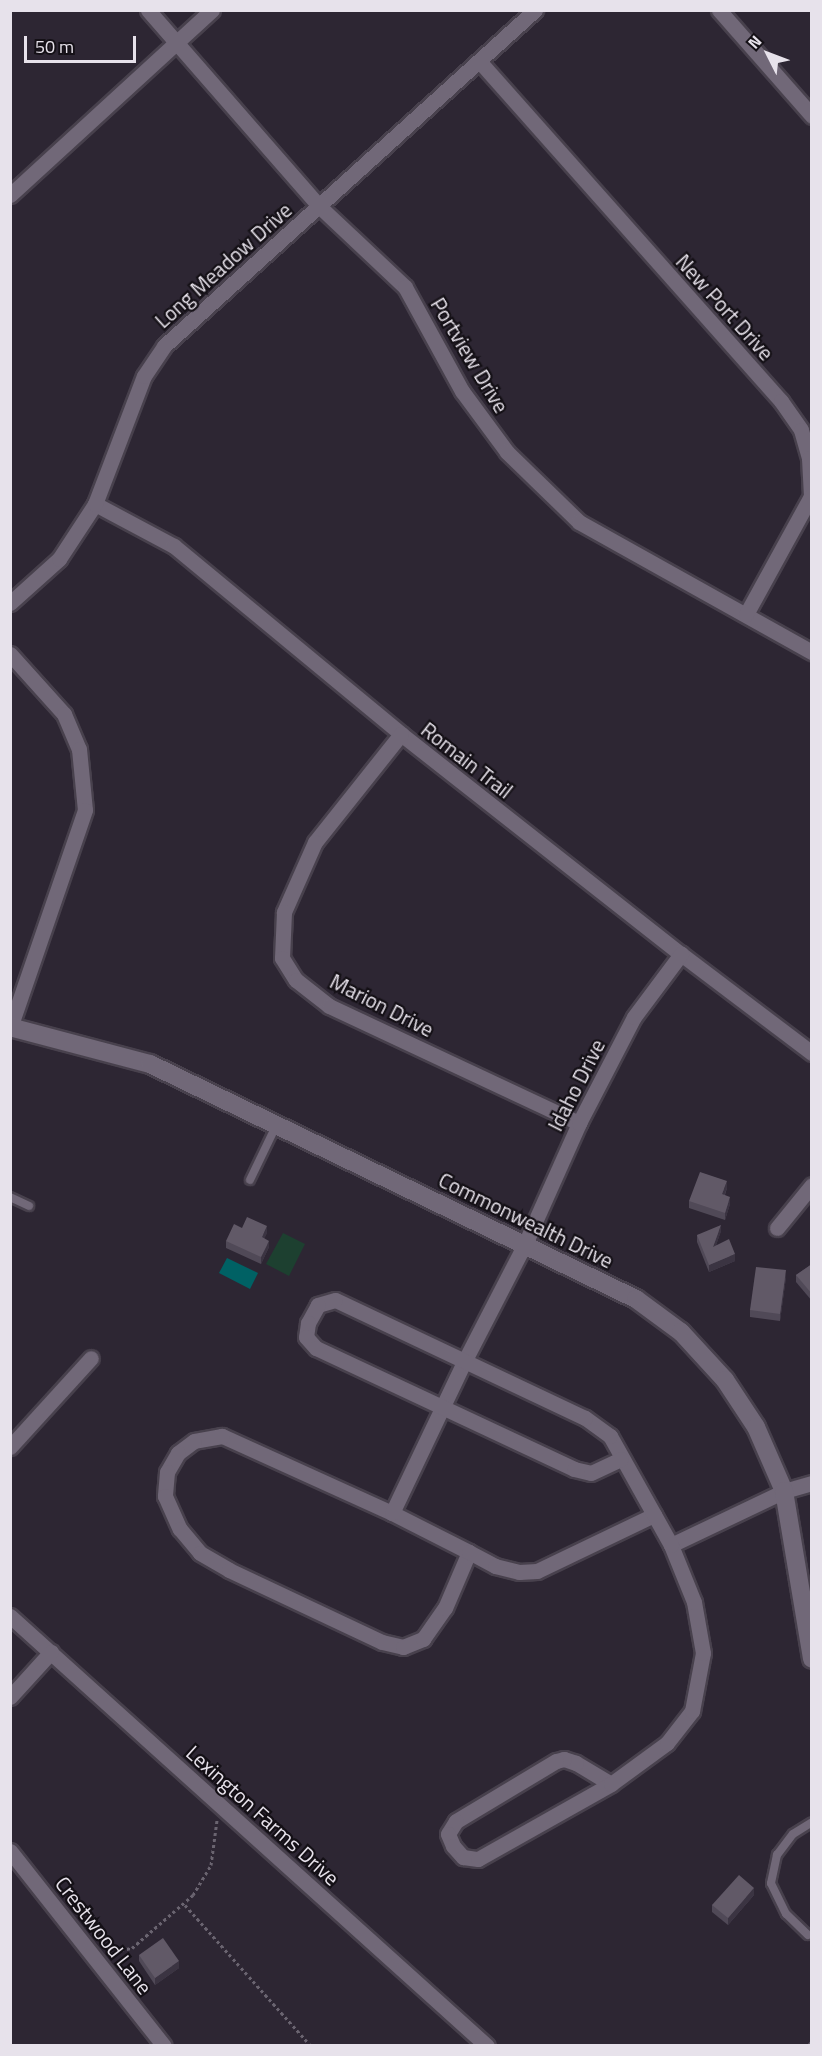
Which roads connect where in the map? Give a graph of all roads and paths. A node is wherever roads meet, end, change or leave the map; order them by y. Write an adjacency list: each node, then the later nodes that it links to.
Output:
1 (148, 10): 5 (street, Portview Drive)
2 (212, 10): 5 (street)
3 (535, 10): 6 (street, Long Meadow Drive)
4 (718, 10): 7 (street)
5 (178, 43): 8 (street); 9 (street, Portview Drive)
6 (480, 62): 9 (street, Long Meadow Drive); 12 (street, New Port Drive)
7 (812, 116)
8 (10, 195)
9 (319, 206): 10 (street, Long Meadow Drive); 12 (street, Portview Drive)
10 (96, 504): 11 (street, Long Meadow Drive); 15 (street, Romain Trail)
11 (10, 603)
12 (746, 614): 13 (street, Portview Drive)
13 (812, 652)
14 (10, 654): 17 (street)
15 (401, 734): 16 (street, Romain Trail); 19 (street, Marion Drive)
16 (681, 954): 18 (street, Romain Trail); 19 (street, Idaho Drive)
17 (11, 1027): 20 (street, Commonwealth Drive)
18 (812, 1053)
19 (579, 1123): 26 (street, Idaho Drive)
20 (276, 1125): 21 (lane); 26 (street, Commonwealth Drive)
21 (249, 1180)
22 (812, 1185): 25 (street)
23 (10, 1197): 24 (lane)
24 (29, 1206)
25 (777, 1228)
26 (525, 1244): 28 (street, Idaho Drive); 33 (street, Commonwealth Drive)
27 (91, 1358): 30 (street)
28 (465, 1360): 29 (street, Idaho Drive); 29 (street); 31 (street)
29 (443, 1406): 31 (street); 34 (street, Idaho Drive)
30 (10, 1447)
31 (621, 1459): 35 (street)
32 (812, 1483): 33 (street)
33 (784, 1491): 36 (street); 40 (street, Commonwealth Drive)
34 (392, 1513): 37 (street); 37 (street)
35 (654, 1515): 36 (street); 37 (street)
36 (671, 1545): 42 (street)
37 (470, 1552)
38 (10, 1616): 39 (street, Lexington Farms Drive)
39 (51, 1652): 41 (street); 43 (street, Lexington Farms Drive)
40 (812, 1659)
41 (10, 1697)
42 (610, 1784): 42 (street)
43 (225, 1809): 46 (path); 51 (street, Lexington Farms Drive)
44 (812, 1822): 47 (lane)
45 (10, 1851): 48 (street, Crestwood Lane)
46 (184, 1905): 48 (path); 50 (path)
47 (808, 1935)
48 (94, 1955): 49 (street, Crestwood Lane)
49 (164, 2046)
50 (310, 2046)
51 (487, 2046)

